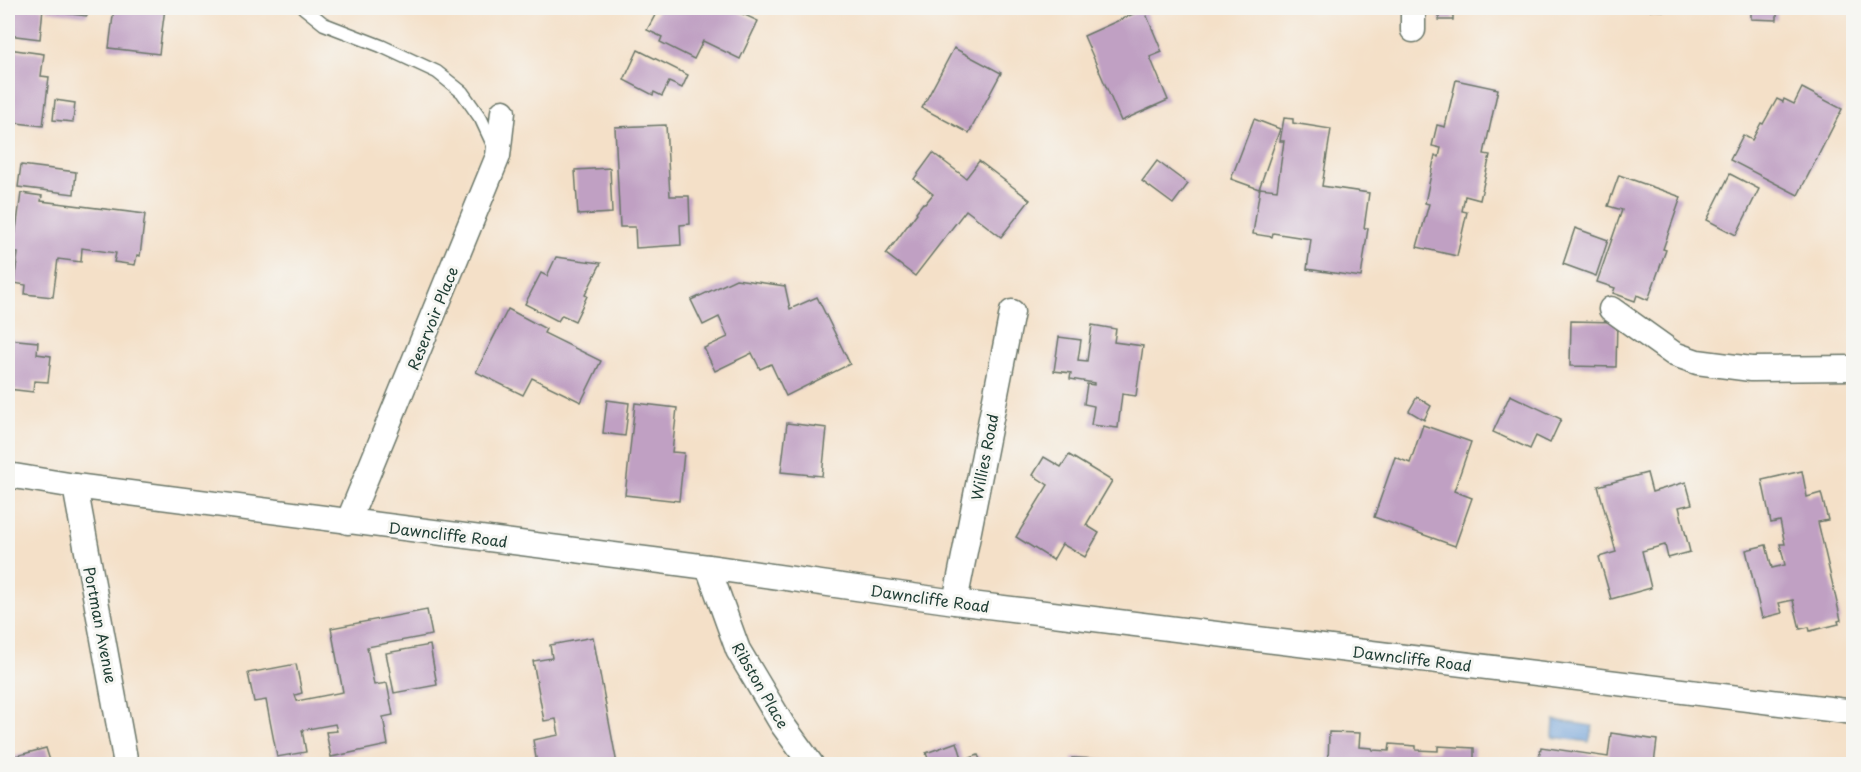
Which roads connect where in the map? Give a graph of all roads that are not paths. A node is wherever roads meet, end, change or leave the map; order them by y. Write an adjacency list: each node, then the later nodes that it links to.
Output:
1 (304, 8): 3 (lane)
2 (503, 112): 3 (street, Reservoir Place)
3 (498, 156): 9 (street, Reservoir Place)
4 (1611, 309): 6 (street)
5 (1012, 312): 11 (street, Willies Road)
6 (1854, 368)
7 (8, 476): 8 (street, Dawncliffe Road)
8 (75, 486): 9 (street, Dawncliffe Road); 13 (street, Portman Avenue)
9 (348, 522): 10 (street, Dawncliffe Road)
10 (708, 567): 11 (street, Dawncliffe Road); 14 (street, Ribston Place)
11 (955, 602): 12 (street, Dawncliffe Road)
12 (1854, 712)
13 (126, 765)
14 (812, 765)

